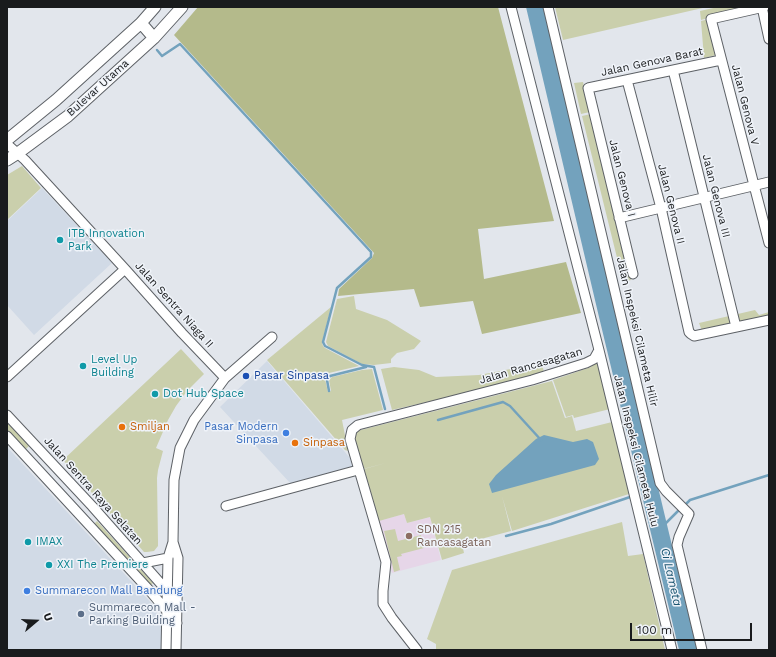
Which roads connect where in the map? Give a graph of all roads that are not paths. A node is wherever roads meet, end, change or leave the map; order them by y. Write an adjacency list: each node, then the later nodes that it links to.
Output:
1 (155, 7): 6 (main road, Bulevar Utama)
2 (182, 7): 7 (main road, Bulevar Utama)
3 (511, 7): 28 (street)
4 (548, 7): 48 (street, Jalan Inspeksi Cilameta Hilir)
5 (763, 7): 8 (street); 9 (street, Jalan Genova V)
6 (141, 23): 7 (main road); 13 (main road, Bulevar Utama)
7 (154, 38): 15 (main road, Bulevar Utama)
8 (769, 39)
9 (721, 60): 10 (street, Jalan Genova Barat); 18 (street, Jalan Genova V)
10 (673, 70): 11 (street, Jalan Genova Barat); 19 (street, Jalan Genova III)
11 (627, 80): 12 (street, Jalan Genova Barat); 20 (street, Jalan Genova II)
12 (588, 88): 21 (street, Jalan Genova I)
13 (7, 140)
14 (7, 144): 15 (street, Jalan Sentra Niaga II)
15 (18, 153): 16 (main road, Bulevar Utama); 23 (street, Jalan Sentra Niaga II)
16 (7, 160)
17 (769, 182): 18 (street)
18 (753, 186): 19 (street); 22 (street, Jalan Genova V)
19 (705, 198): 20 (street); 26 (street, Jalan Genova III)
20 (661, 208): 21 (street); 26 (street, Jalan Genova II)
21 (619, 218): 24 (street, Jalan Genova I)
22 (769, 243)
23 (125, 269): 29 (street); 30 (street, Jalan Sentra Niaga II)
24 (633, 274)
25 (769, 320): 26 (street)
26 (736, 327)
27 (272, 337): 30 (street)
28 (599, 350): 33 (street, Jalan Rancasagatan); 47 (street, Jalan Inspeksi Cilameta Hulu)
29 (7, 377)
30 (225, 378): 37 (street)
31 (7, 414): 34 (street, Jalan Sentra Raya Selatan)
32 (7, 436): 36 (street)
33 (358, 470): 35 (street); 46 (street, Jalan Rancasagatan)
34 (92, 506): 36 (street); 39 (street, Jalan Sentra Raya Selatan)
35 (226, 506)
36 (81, 516): 42 (street)
37 (172, 542): 38 (street); 41 (street)
38 (168, 558): 39 (street); 40 (street)
39 (143, 563): 40 (street, Jalan Sentra Raya Selatan)
40 (167, 590): 41 (street, Jalan Sentra Raya Selatan); 42 (street)
41 (177, 602): 43 (street)
42 (166, 611): 43 (street); 44 (street)
43 (177, 622): 45 (street)
44 (166, 650)
45 (176, 650)
46 (417, 650)
47 (672, 650)
48 (702, 650)

